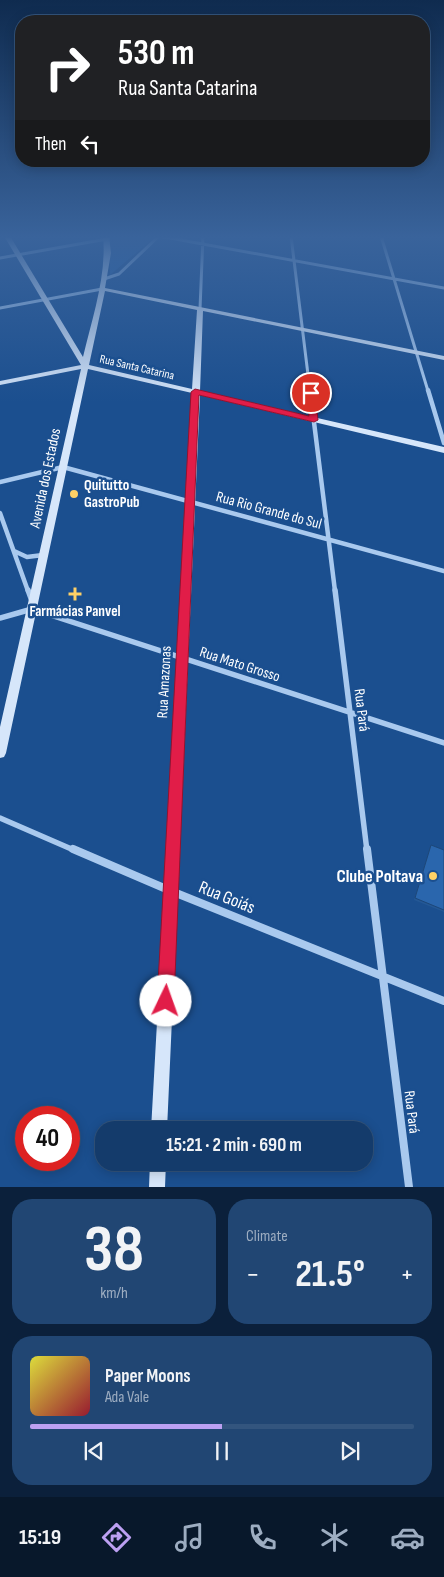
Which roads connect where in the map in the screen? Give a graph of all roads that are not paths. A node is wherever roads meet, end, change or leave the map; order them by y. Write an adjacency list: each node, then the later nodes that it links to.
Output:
1 (40, 291): 8 (street)
2 (90, 291): 8 (street)
3 (101, 291): 14 (street, Avenida dos Estados)
4 (114, 291): 10 (street)
5 (201, 291): 10 (street, Rua Amazonas)
6 (297, 291): 11 (street, Rua Pará)
7 (397, 291): 12 (street)
8 (45, 300): 9 (street); 14 (street)
9 (0, 308)
10 (200, 309): 11 (street); 16 (street, Rua Amazonas)
11 (303, 330): 12 (street); 17 (street, Rua Pará)
12 (416, 352): 13 (street); 18 (street)
13 (444, 358)
14 (85, 366): 15 (street, Rua Santa Catarina); 16 (street, Rua Santa Catarina); 20 (street, Avenida dos Estados)
15 (0, 384)
16 (195, 392): 17 (street, Rua Santa Catarina); 22 (street, Rua Amazonas)
17 (314, 420): 19 (street, Rua Santa Catarina); 24 (street, Rua Pará)
18 (444, 443)
19 (444, 450)
20 (63, 467): 21 (street, Rua Rio Grande do Sul); 22 (street, Rua Rio Grande do Sul); 26 (street, Avenida dos Estados)
21 (0, 482)
22 (190, 503): 24 (street, Rua Rio Grande do Sul); 30 (street, Rua Amazonas)
23 (0, 513): 25 (street)
24 (329, 539): 27 (street, Rua Rio Grande do Sul); 31 (street, Rua Pará)
25 (13, 551): 26 (street); 28 (street)
26 (44, 554): 28 (street, Avenida dos Estados)
27 (444, 571)
28 (32, 606): 29 (street); 30 (street, Rua Mato Grosso); 33 (street, Avenida dos Estados)
29 (0, 618)
30 (182, 658): 31 (street, Rua Mato Grosso); 35 (street, Rua Amazonas)
31 (350, 713): 32 (street, Rua Mato Grosso); 36 (street, Rua Pará)
32 (444, 743)
33 (0, 753)
34 (0, 818): 35 (street, Rua Goiás)
35 (171, 891): 36 (street, Rua Goiás); 38 (street, Rua Amazonas)
36 (383, 976): 37 (street, Rua Goiás); 41 (street, Rua Pará)
37 (444, 1001)
38 (159, 1121)
39 (158, 1171): 40 (street)
40 (157, 1187)
41 (409, 1187)

